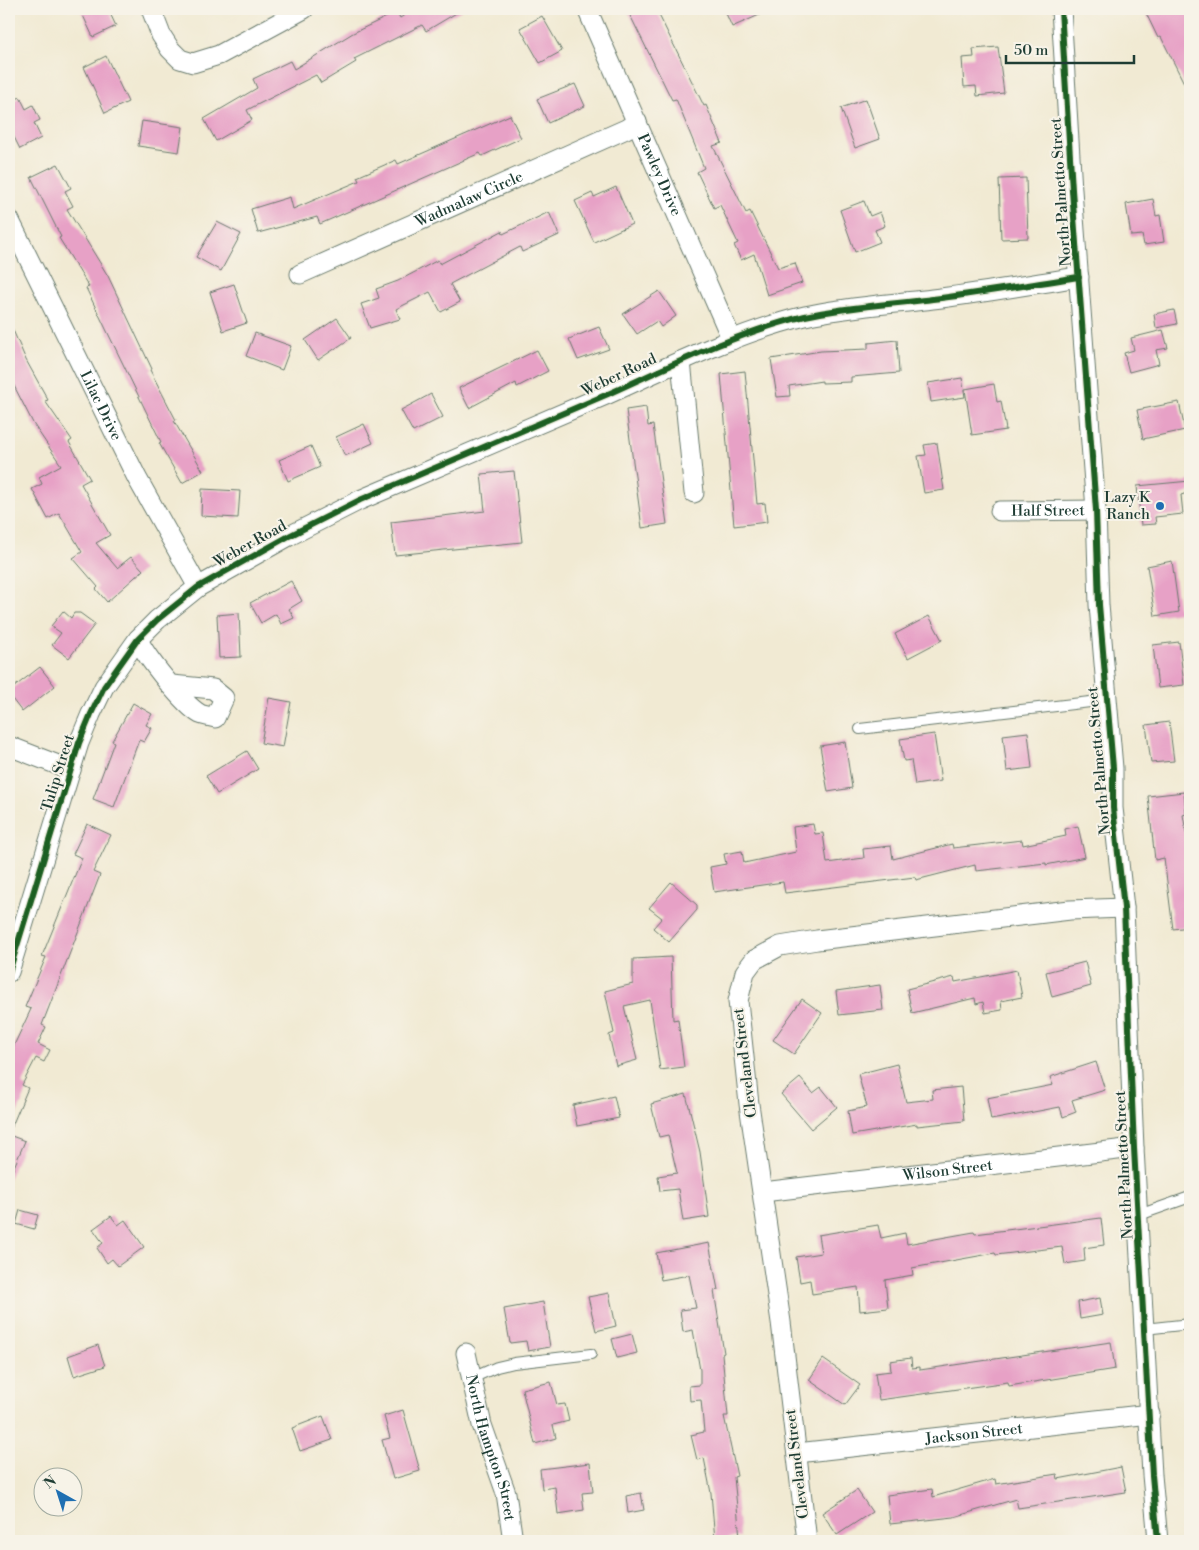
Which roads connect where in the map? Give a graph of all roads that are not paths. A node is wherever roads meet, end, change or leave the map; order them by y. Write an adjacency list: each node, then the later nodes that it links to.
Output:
1 (151, 9): 2 (street)
2 (304, 9)
3 (587, 9): 5 (street, Pawley Drive)
4 (1061, 9): 8 (street, North Palmetto Street)
5 (637, 122): 7 (street, Wadmalaw Circle); 9 (street, Pawley Drive)
6 (9, 219): 14 (street, Lilac Drive)
7 (300, 274)
8 (1080, 278): 9 (street, Weber Road); 12 (street, North Palmetto Street)
9 (732, 340): 10 (street, Weber Road)
10 (681, 361): 11 (street); 14 (street, Weber Road)
11 (694, 493)
12 (1096, 510): 13 (street, Half Street); 17 (street, North Palmetto Street)
13 (1000, 511)
14 (198, 587): 15 (street, Tulip Street)
15 (138, 639): 16 (street); 20 (street, Tulip Street)
16 (172, 685)
17 (1107, 700): 18 (lane); 21 (street, North Palmetto Street)
18 (860, 729)
19 (9, 746): 20 (street)
20 (72, 770): 22 (street, Tulip Street)
21 (1124, 908): 23 (street, North Palmetto Street); 24 (street, Cleveland Street)
22 (9, 972)
23 (1134, 1148): 24 (street, Wilson Street); 26 (street, North Palmetto Street)
24 (763, 1192): 33 (street, Cleveland Street)
25 (1190, 1197): 26 (lane)
26 (1138, 1216): 28 (street, North Palmetto Street)
27 (1190, 1324): 28 (lane)
28 (1144, 1329): 32 (street, North Palmetto Street)
29 (466, 1353): 31 (street, North Hampton Street)
30 (591, 1354): 31 (lane)
31 (472, 1378): 34 (street, North Hampton Street)
32 (1150, 1414): 33 (street, Jackson Street); 36 (street, North Palmetto Street)
33 (797, 1453): 35 (street, Cleveland Street)
34 (513, 1541)
35 (806, 1541)
36 (1158, 1541)

